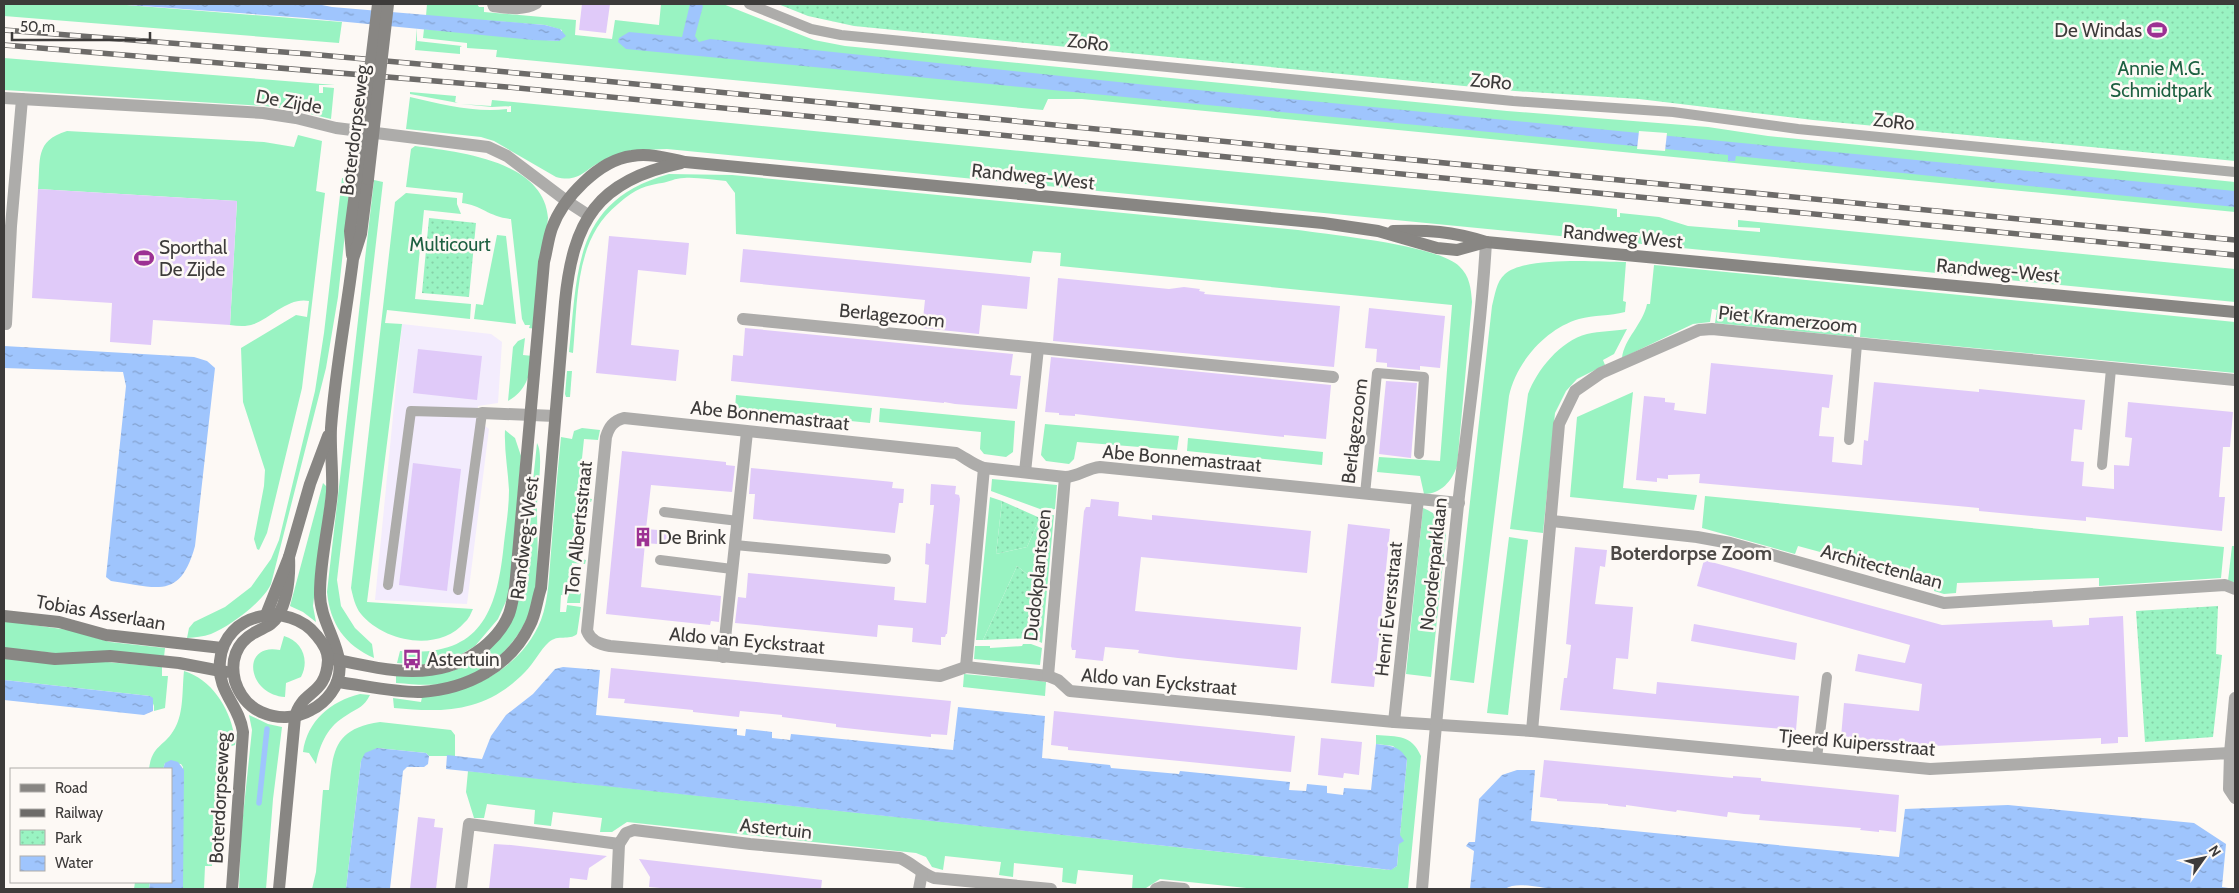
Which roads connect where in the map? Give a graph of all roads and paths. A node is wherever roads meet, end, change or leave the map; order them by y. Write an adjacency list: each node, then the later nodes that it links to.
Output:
1 (378, 4): 10 (main road, Boterdorpseweg, bridge)
2 (388, 4): 10 (main road, Boterdorpseweg, bridge)
3 (492, 4): 4 (lane)
4 (537, 4)
5 (749, 4): 9 (lane, ZoRo)
6 (4, 98): 7 (street, De Zijde)
7 (22, 99): 11 (street, De Zijde); 18 (street)
8 (685, 162): 11 (main road, Randweg-West); 12 (main road, Randweg-West); 13 (main road, Randweg-West)
9 (2235, 172)
10 (362, 179): 28 (main road, Boterdorpseweg)
11 (568, 202): 12 (street, De Zijde); 25 (main road, Randweg-West)
12 (588, 215): 26 (main road, Randweg-West)
13 (1378, 231): 14 (main road, Randweg West)
14 (1486, 242): 15 (main road, Randweg West); 38 (street, Noorderparklaan)
15 (1757, 266): 16 (main road, Randweg-West)
16 (2235, 312)
17 (743, 319): 20 (street, Berlagezoom)
18 (6, 324)
19 (1857, 344): 21 (street, Piet Kramerzoom); 30 (lane); 41 (street, Piet Kramerzoom)
20 (1038, 348): 22 (street, Berlagezoom); 34 (street)
21 (2111, 369): 23 (street, Piet Kramerzoom); 32 (lane)
22 (1333, 377)
23 (2235, 380)
24 (482, 413): 25 (street); 46 (lane); 48 (lane)
25 (531, 414): 26 (street); 55 (main road, Randweg-West)
26 (555, 416): 61 (main road, Randweg-West)
27 (611, 425): 29 (street, Abe Bonnemastraat); 51 (street, Ton Albertsstraat)
28 (331, 429): 49 (main road, Boterdorpseweg); 55 (main road, Boterdorpseweg)
29 (747, 432): 33 (street, Abe Bonnemastraat); 40 (street)
30 (1849, 440)
31 (1419, 454): 36 (lane, Berlagezoom)
32 (2102, 465)
33 (984, 468): 34 (street, Abe Bonnemastraat); 56 (street)
34 (1025, 472): 35 (street, Abe Bonnemastraat)
35 (1065, 477): 36 (street, Abe Bonnemastraat); 59 (street, Dudokplantsoen)
36 (1365, 494): 37 (street, Abe Bonnemastraat)
37 (1418, 499): 38 (street, Abe Bonnemastraat); 64 (street, Henri Eversstraat)
38 (1459, 503): 65 (street, Noorderparklaan)
39 (664, 512): 40 (lane)
40 (738, 521): 42 (street)
41 (1552, 521): 47 (street, Architectenlaan); 66 (street, Piet Kramerzoom)
42 (735, 545): 43 (lane); 45 (street)
43 (886, 559)
44 (660, 560): 45 (lane)
45 (732, 568): 54 (street)
46 (388, 585)
47 (2235, 589)
48 (458, 590)
49 (272, 615): 52 (main road); 55 (main road); 58 (main road)
50 (4, 616): 52 (main road, Tobias Asserlaan)
51 (589, 636): 54 (street, Aldo van Eyckstraat)
52 (222, 648): 57 (main road)
53 (4, 653): 57 (main road, Tobias Asserlaan)
54 (723, 657): 56 (street, Aldo van Eyckstraat)
55 (334, 659): 61 (main road); 63 (main road)
56 (966, 667): 59 (street, Aldo van Eyckstraat)
57 (219, 671): 58 (main road, Tobias Asserlaan); 72 (main road, Boterdorpseweg)
58 (234, 673): 63 (main road)
59 (1048, 676): 64 (street, Aldo van Eyckstraat)
60 (1827, 678): 68 (lane)
61 (337, 682): 63 (main road)
62 (2235, 698): 67 (street)
63 (296, 717): 73 (main road)
64 (1394, 722): 65 (street, Aldo van Eyckstraat)
65 (1435, 724): 66 (street, Tjeerd Kuipersstraat); 80 (street, Noorderparklaan)
66 (1532, 731): 68 (street, Tjeerd Kuipersstraat)
67 (2230, 753): 68 (street, Tjeerd Kuipersstraat); 69 (street)
68 (1817, 758)
69 (2235, 798)
70 (619, 844): 71 (street, Astertuin); 74 (street); 75 (street)
71 (922, 873): 76 (street); 77 (street, Astertuin)
72 (232, 889)
73 (279, 889)
74 (461, 889)
75 (617, 889)
76 (919, 889)
77 (1051, 889)
78 (1156, 889): 79 (street)
79 (1184, 889)
80 (1422, 889)

